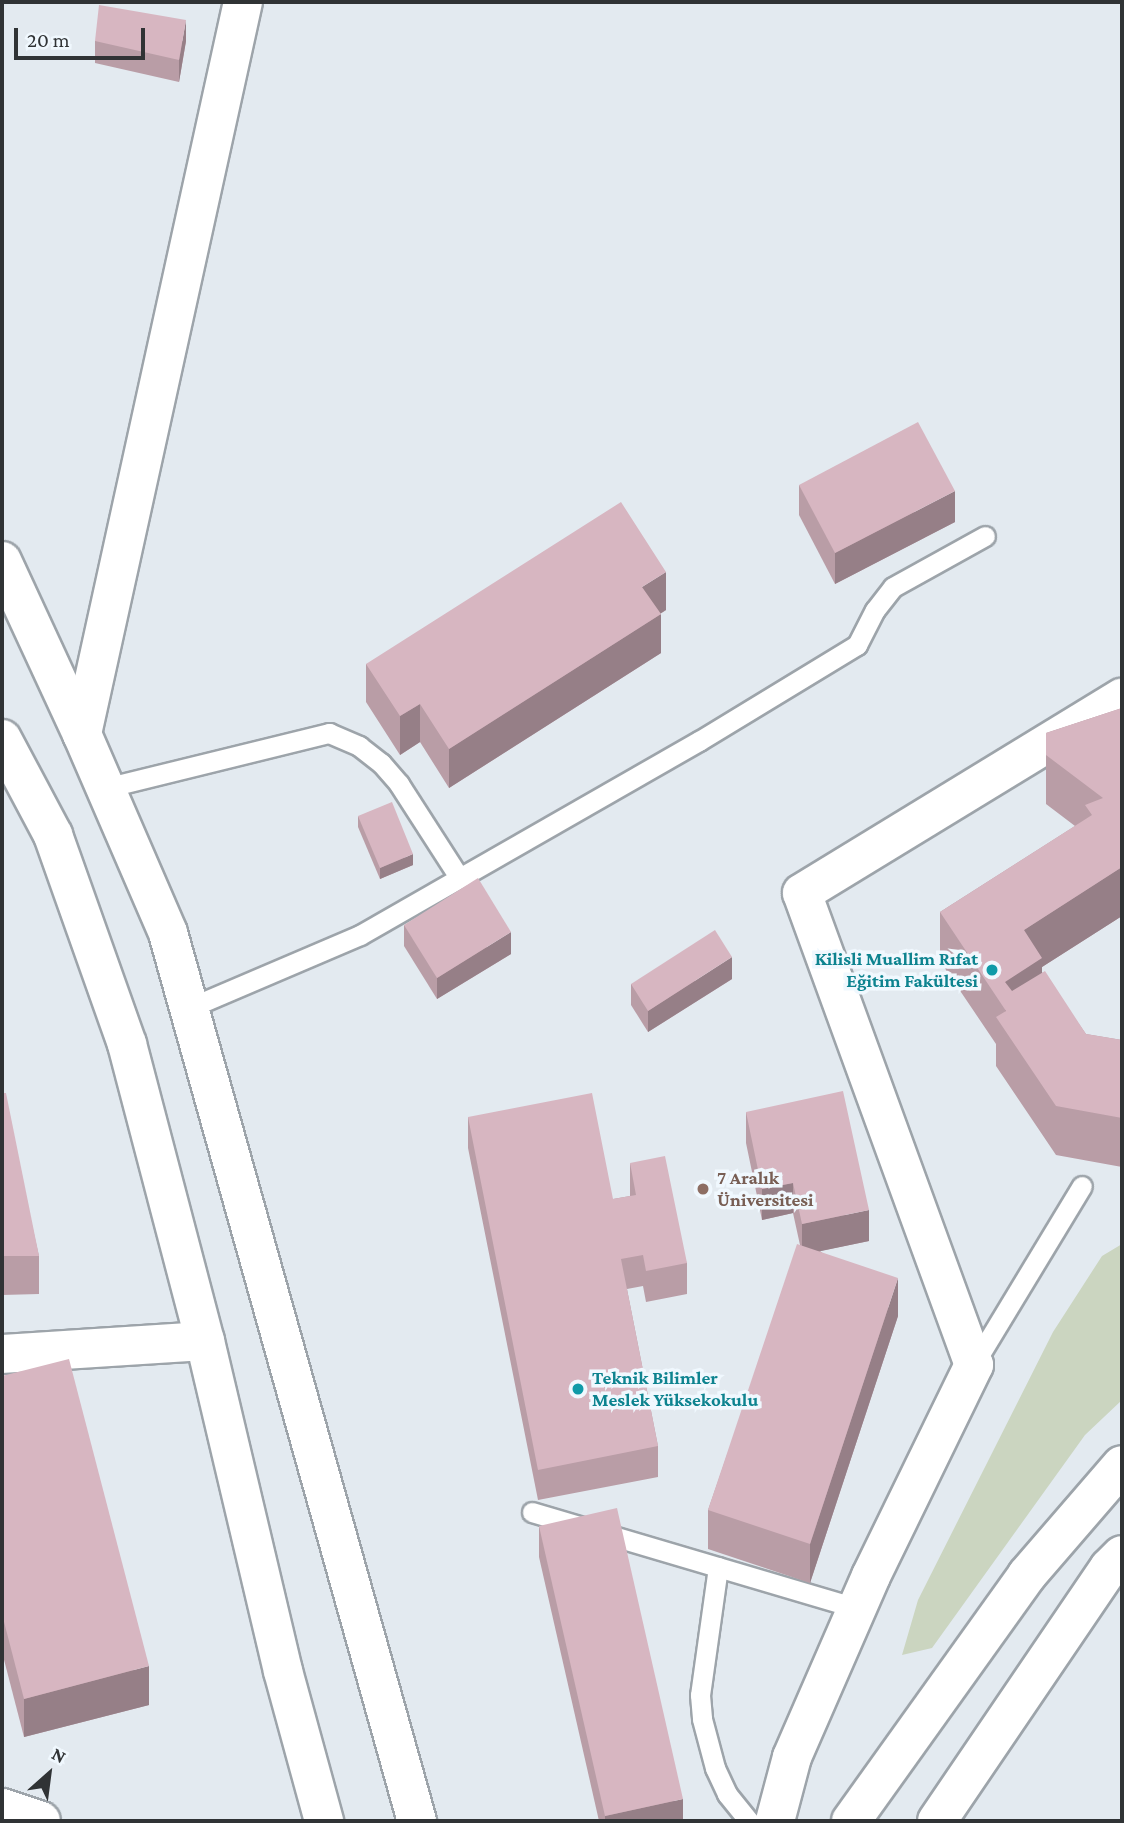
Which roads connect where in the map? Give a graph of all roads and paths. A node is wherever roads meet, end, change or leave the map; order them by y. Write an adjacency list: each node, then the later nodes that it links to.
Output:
1 (243, 2): 5 (street)
2 (985, 536): 8 (lane)
3 (2, 561): 5 (street)
4 (1122, 698): 13 (street)
5 (82, 734): 7 (street)
6 (2, 739): 11 (street)
7 (105, 788): 8 (lane); 9 (street)
8 (459, 877): 9 (lane)
9 (189, 1008): 22 (street)
10 (1082, 1186): 13 (lane)
11 (205, 1340): 12 (street); 21 (street)
12 (2, 1354)
13 (974, 1365): 18 (street)
14 (1115, 1482): 25 (street)
15 (532, 1512): 17 (lane)
16 (1122, 1555): 26 (street)
17 (718, 1567): 18 (lane); 23 (lane)
18 (857, 1608): 24 (street)
19 (2, 1808): 20 (street)
20 (41, 1821)
21 (324, 1821)
22 (417, 1821)
23 (749, 1821)
24 (775, 1821)
25 (851, 1821)
26 (937, 1821)

